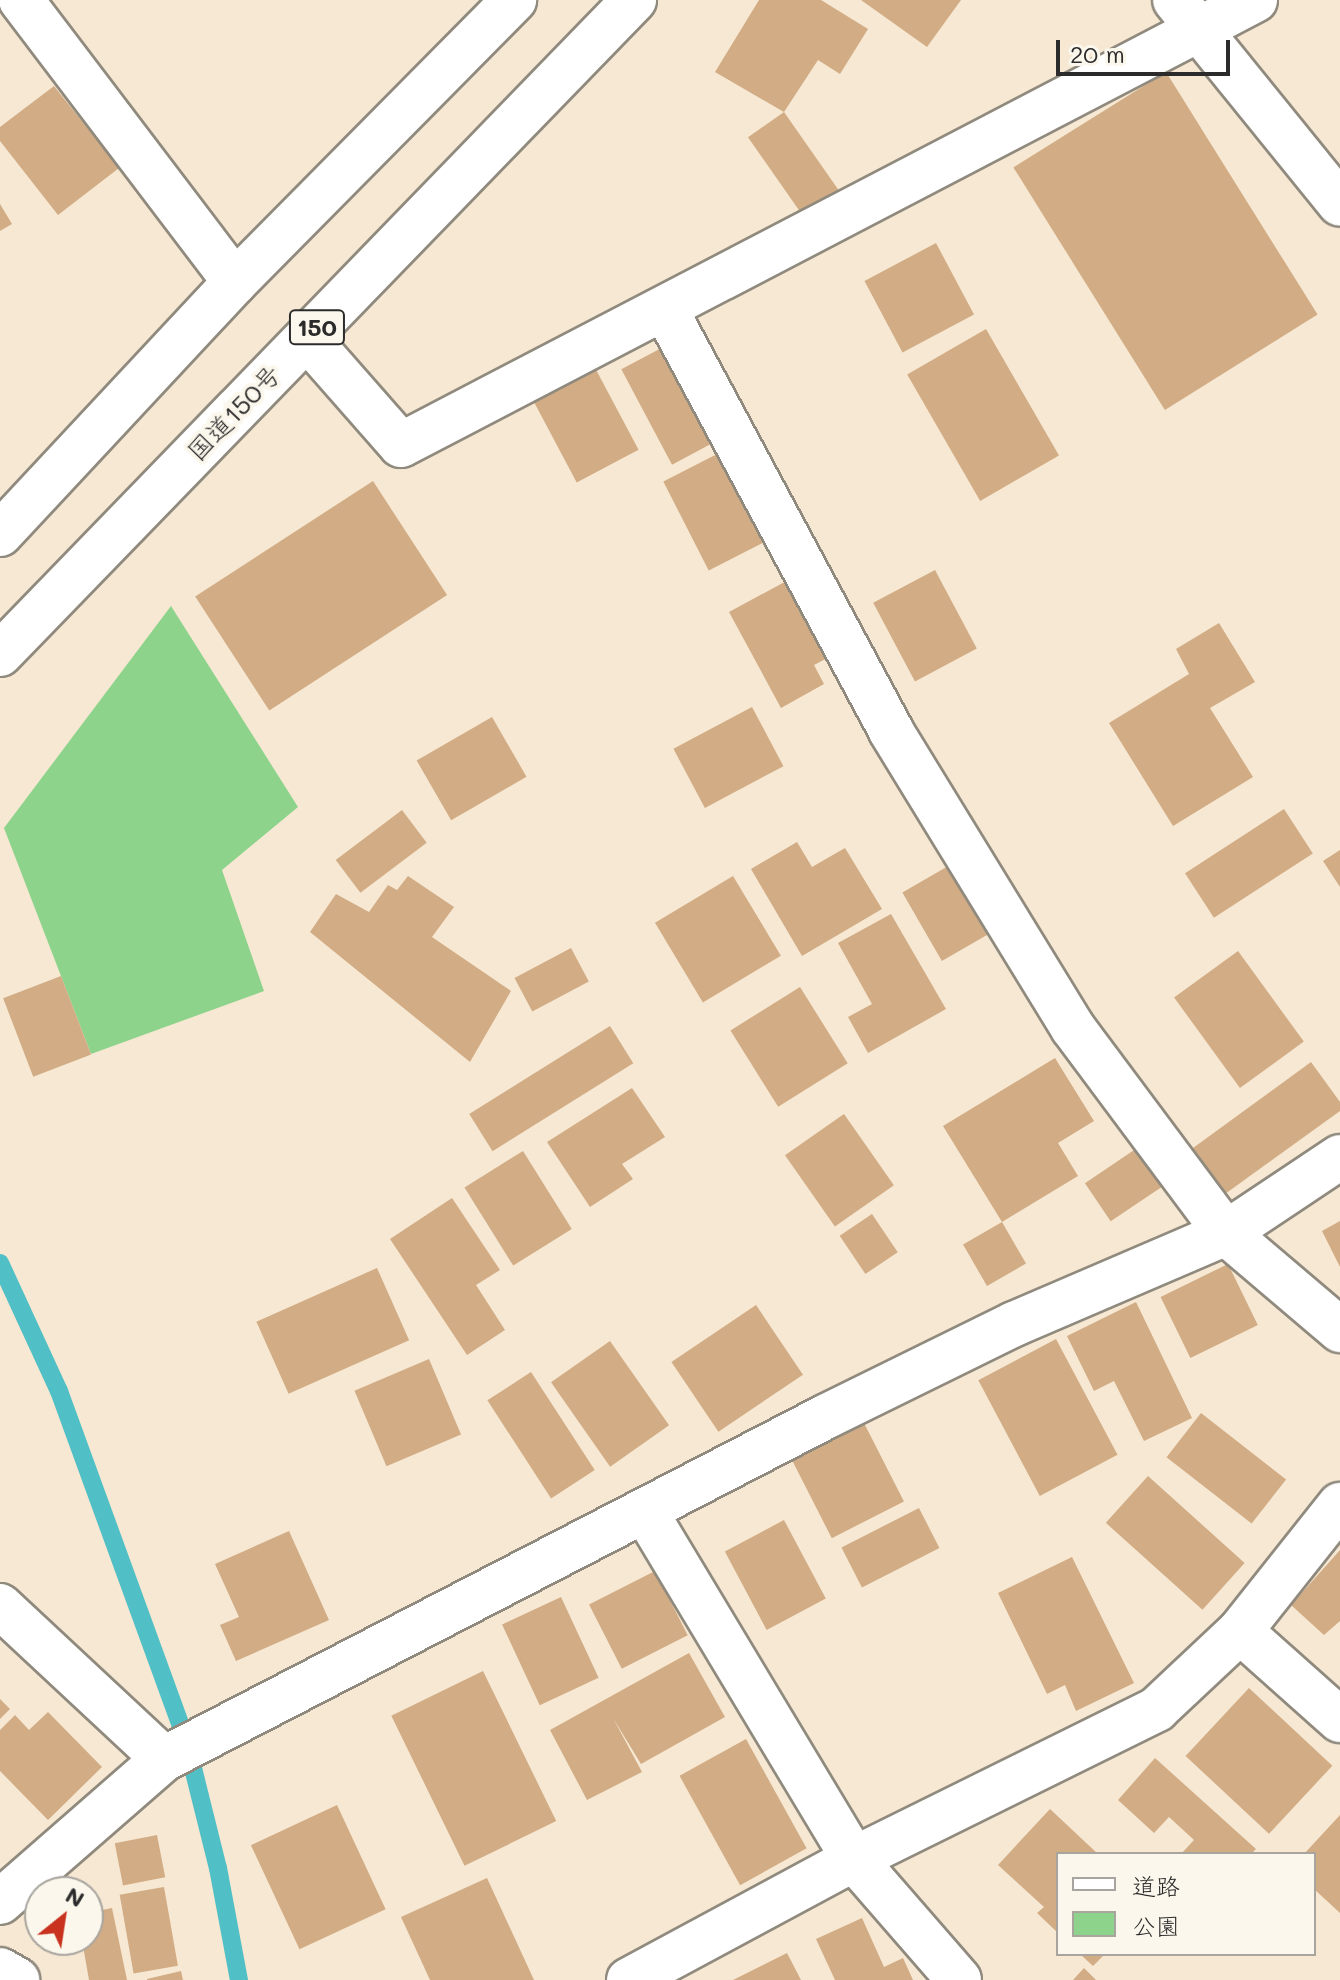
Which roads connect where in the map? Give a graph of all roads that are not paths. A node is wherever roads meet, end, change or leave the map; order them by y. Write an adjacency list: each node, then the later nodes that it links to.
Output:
1 (21, 0): 7 (main road)
2 (514, 0): 7 (main road)
3 (634, 0): 9 (main road, 国道150号 / 150)
4 (1255, 0): 5 (main road)
5 (1188, 16): 6 (main road); 8 (main road)
6 (1340, 204)
7 (235, 282): 10 (main road)
8 (665, 309): 9 (main road); 13 (main road)
9 (307, 338): 11 (main road, 国道150号 / 150)
10 (0, 534)
11 (0, 654)
12 (1340, 1157): 13 (main road)
13 (1226, 1233): 14 (main road); 16 (main road)
14 (1340, 1330)
15 (1340, 1505): 18 (main road)
16 (646, 1513): 20 (main road); 21 (main road)
17 (0, 1606): 20 (main road)
18 (1240, 1631): 19 (main road); 21 (main road)
19 (1340, 1720)
20 (164, 1759): 22 (main road)
21 (854, 1859): 25 (main road); 26 (main road)
22 (0, 1902)
23 (0, 1970): 24 (main road)
24 (17, 1980)
25 (629, 1980)
26 (959, 1980)

